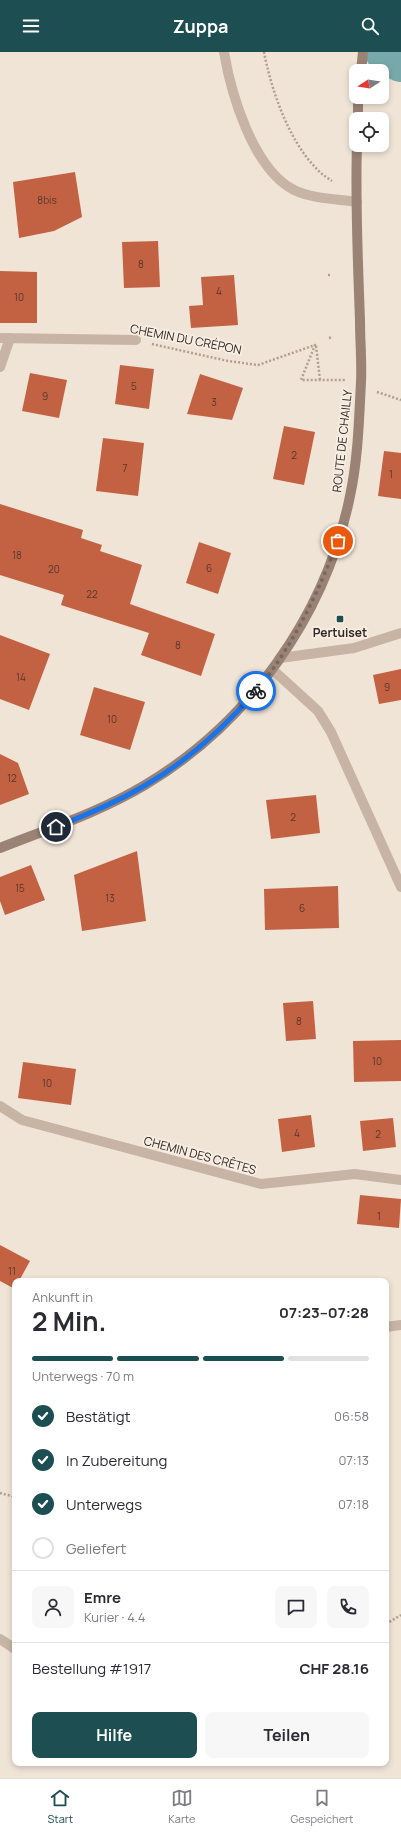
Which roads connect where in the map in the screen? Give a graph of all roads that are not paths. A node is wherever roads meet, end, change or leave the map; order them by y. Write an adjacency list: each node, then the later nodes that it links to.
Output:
1 (224, 52): 5 (street)
2 (363, 52): 3 (main road)
3 (362, 64)
4 (356, 152): 5 (main road, ROUTE DE CHAILLY)
5 (357, 202): 10 (main road, ROUTE DE CHAILLY)
6 (5, 338): 7 (street, CHEMIN DU CRÉPON); 8 (street)
7 (136, 340)
8 (0, 367)
9 (401, 633): 10 (street)
10 (280, 658): 11 (main road, ROUTE DE CHAILLY)
11 (273, 670): 12 (main road, ROUTE DE CHAILLY); 13 (street)
12 (0, 848)
13 (401, 887)
14 (0, 1106): 15 (street, CHEMIN DES CRÊTES)
15 (401, 1180)
16 (401, 1325): 17 (street)
17 (389, 1327)
18 (0, 1639): 19 (street)
19 (12, 1648)

